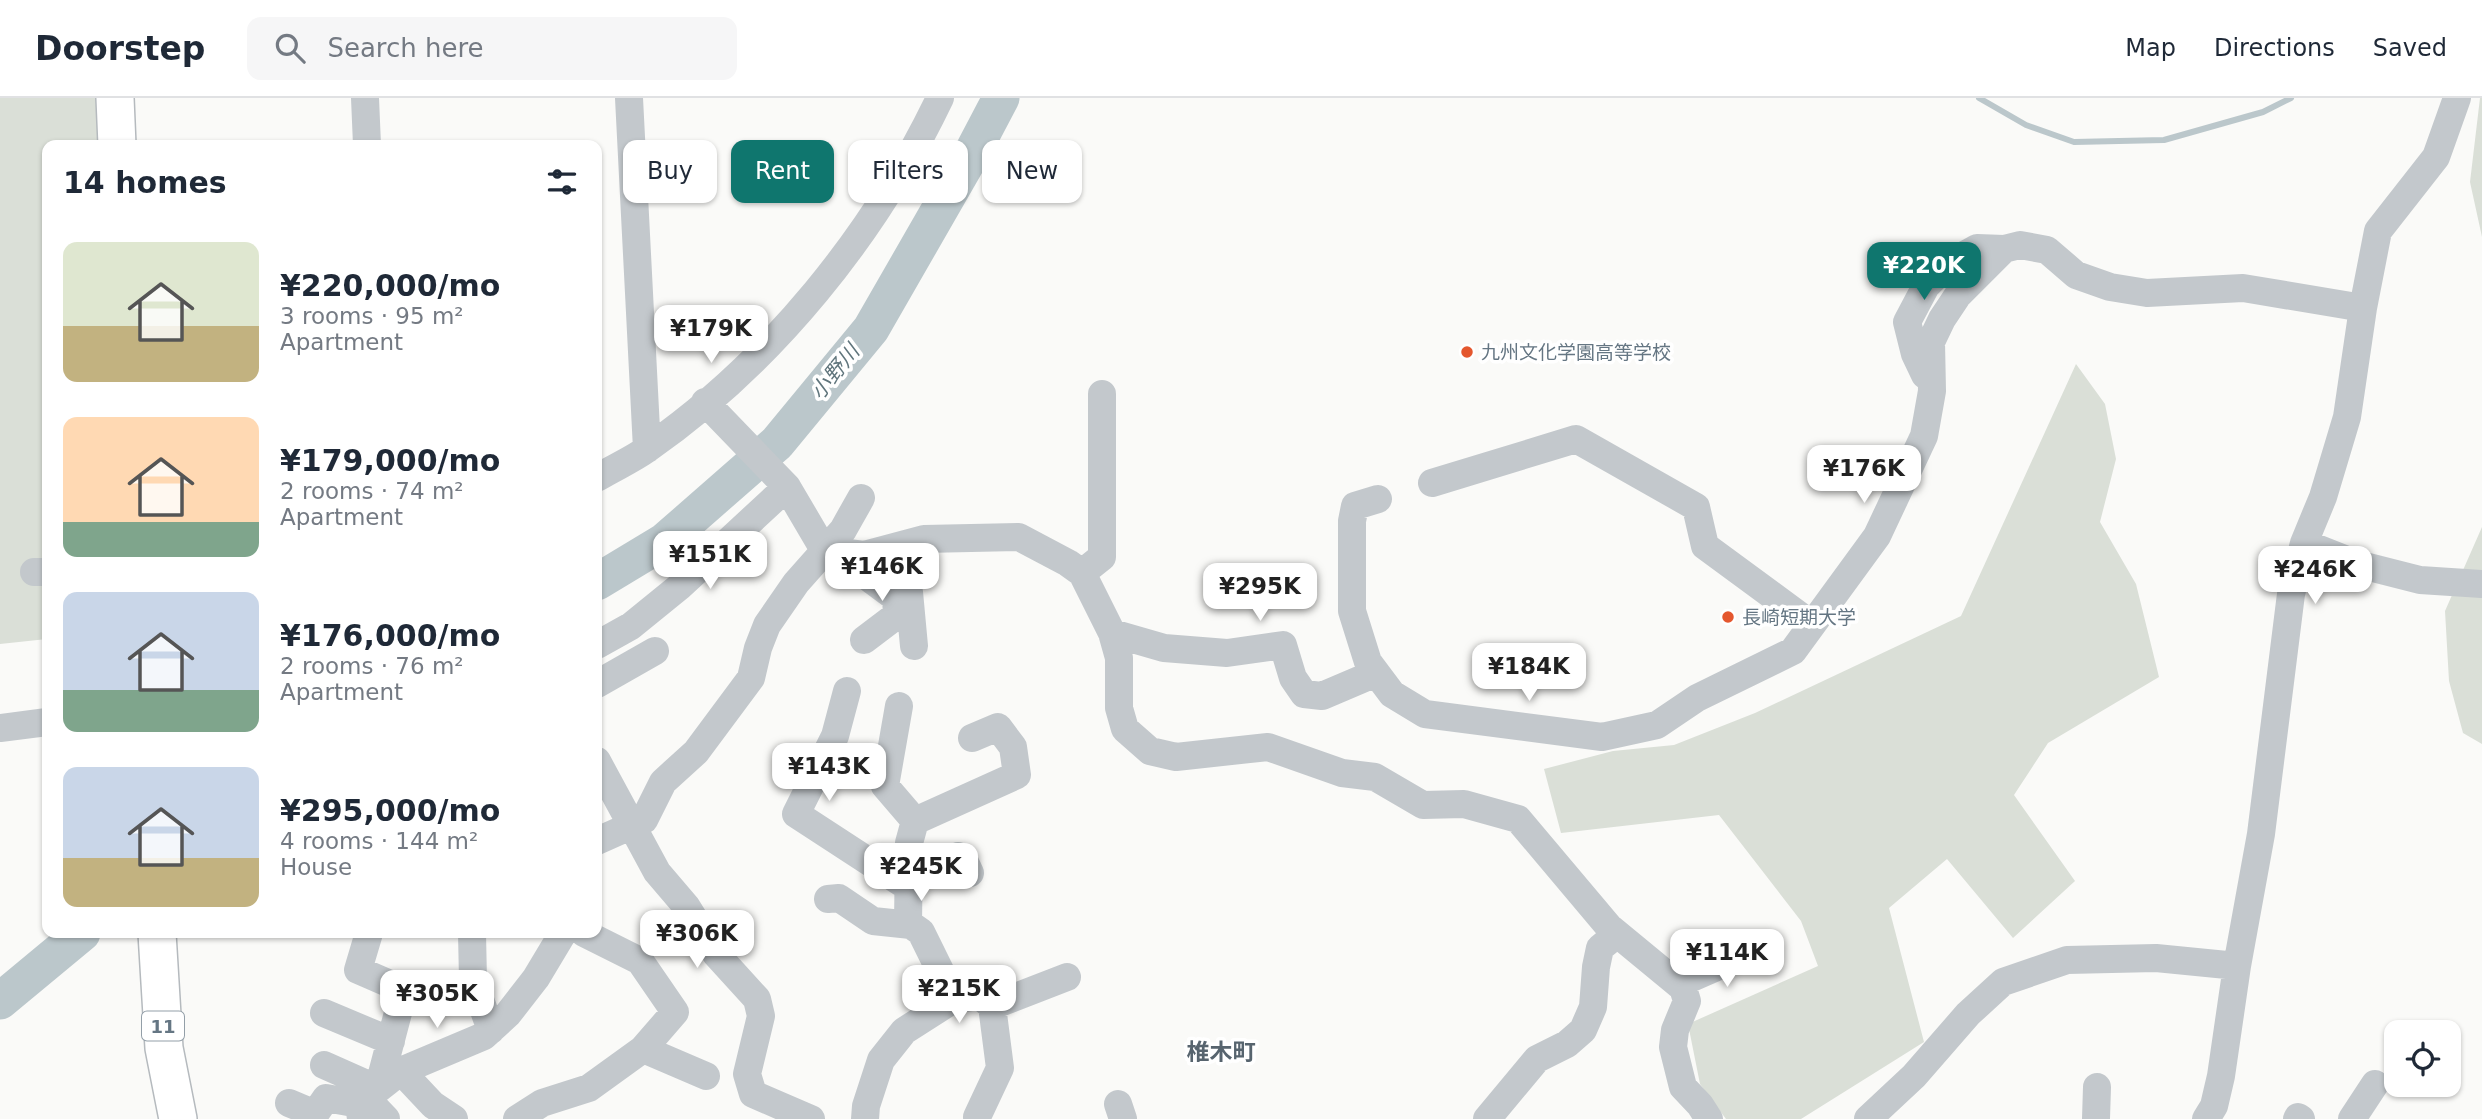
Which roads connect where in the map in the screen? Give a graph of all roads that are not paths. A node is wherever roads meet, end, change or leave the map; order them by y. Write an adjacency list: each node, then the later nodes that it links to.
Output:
1 (115, 98): 6 (main road)
2 (365, 98): 7 (street)
3 (629, 98): 11 (street)
4 (940, 98): 10 (street)
5 (2457, 98): 8 (street)
6 (117, 140)
7 (367, 140)
8 (2363, 308): 17 (street); 22 (street)
9 (1102, 394): 20 (street)
10 (710, 406): 11 (street); 14 (street)
11 (647, 449): 12 (street)
12 (602, 475)
13 (1432, 483): 22 (street)
14 (784, 484): 18 (street); 25 (street)
15 (861, 498): 18 (street)
16 (1378, 499): 28 (street)
17 (2304, 543): 21 (street); 50 (street)
18 (824, 550): 19 (street); 37 (street)
19 (864, 554): 20 (street); 24 (street); 26 (street)
20 (1082, 573): 23 (street)
21 (2482, 584)
22 (1811, 624): 28 (street)
23 (1112, 633): 28 (street); 43 (street)
24 (864, 640)
25 (602, 642)
26 (914, 646)
27 (655, 651): 29 (street)
28 (1376, 673)
29 (602, 681)
30 (847, 691): 40 (street)
31 (899, 706): 36 (street)
32 (42, 723): 33 (street)
33 (0, 728)
34 (972, 738): 36 (street)
35 (602, 770): 37 (street)
36 (915, 821): 40 (street)
37 (632, 825): 38 (street); 71 (street)
38 (602, 839)
39 (970, 873): 40 (street)
40 (908, 881): 42 (street)
41 (828, 899): 42 (street)
42 (908, 925): 53 (street)
43 (1618, 934): 52 (street); 73 (street)
44 (157, 938): 67 (main road, 11)
45 (368, 938): 57 (street)
46 (472, 938): 56 (street)
47 (560, 938): 56 (street)
48 (594, 938): 58 (street)
49 (1758, 949): 52 (street)
50 (2237, 966): 75 (street); 77 (street)
51 (1067, 977): 54 (street)
52 (1682, 992): 74 (street)
53 (954, 999): 54 (street); 72 (street)
54 (992, 1006): 66 (street)
55 (324, 1013): 57 (street)
56 (491, 1030): 60 (street)
57 (391, 1041): 64 (street)
58 (643, 1049): 61 (street); 70 (street)
59 (324, 1065): 64 (street)
60 (401, 1071): 64 (street); 69 (street)
61 (706, 1076)
62 (2375, 1084): 78 (street)
63 (2097, 1087): 76 (street)
64 (366, 1102): 65 (street); 68 (street)
65 (289, 1103)
66 (977, 1117)
67 (178, 1119)
68 (386, 1119)
69 (454, 1119)
70 (517, 1119)
71 (811, 1119)
72 (865, 1119)
73 (1486, 1119)
74 (1709, 1119)
75 (1868, 1119)
76 (2096, 1119)
77 (2206, 1119)
78 (2352, 1119)

